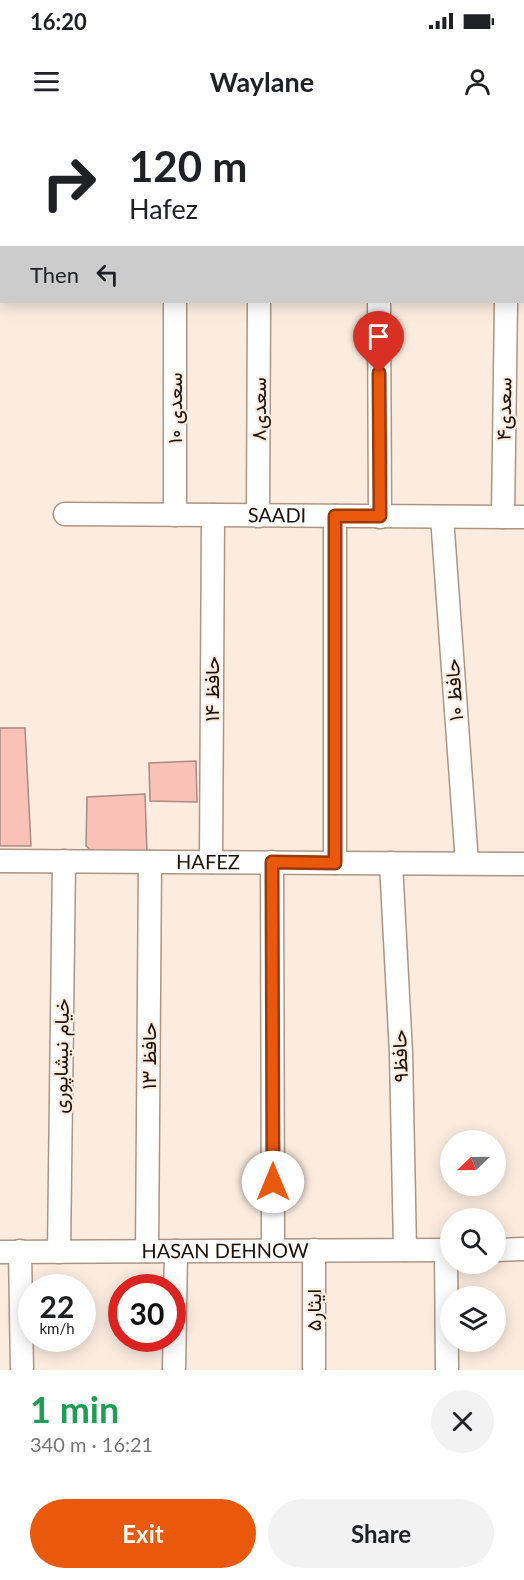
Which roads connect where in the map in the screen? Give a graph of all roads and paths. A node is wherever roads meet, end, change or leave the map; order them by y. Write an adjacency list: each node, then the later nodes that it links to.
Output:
1 (175, 303): 6 (street, سعدی ۱۰)
2 (259, 303): 8 (street, سعدی۸)
3 (379, 303): 10 (street)
4 (506, 303): 12 (street, سعدی۴)
5 (65, 514): 6 (street, SAADI)
6 (175, 515): 7 (street, SAADI)
7 (213, 515): 8 (street, SAADI); 16 (street, حافظ ۱۴)
8 (258, 516): 9 (street, SAADI)
9 (335, 516): 10 (street, SAADI); 18 (street)
10 (380, 516): 11 (street, SAADI)
11 (442, 517): 12 (street, SAADI); 20 (street, حافظ ۱۰)
12 (514, 517)
13 (0, 861): 14 (street, HAFEZ)
14 (63, 861): 15 (street, HAFEZ); 31 (street, خیام نیشاپوری)
15 (150, 862): 16 (street, HAFEZ); 28 (street, حافظ ۱۳)
16 (211, 862): 17 (street, HAFEZ)
17 (272, 862): 18 (street, HAFEZ); 23 (street)
18 (335, 863): 19 (street, HAFEZ)
19 (391, 863): 20 (street, HAFEZ); 25 (street, حافظ۹)
20 (467, 863): 21 (street, HAFEZ)
21 (524, 864)
22 (524, 1249): 27 (street)
23 (273, 1250): 24 (street, HASAN DEHNOW); 29 (street, HASAN DEHNOW)
24 (314, 1250): 25 (street, HASAN DEHNOW); 35 (street, ایثار۵)
25 (405, 1250): 26 (street, HASAN DEHNOW)
26 (440, 1250)
27 (506, 1250)
28 (147, 1251): 29 (street, HASAN DEHNOW); 31 (street, HASAN DEHNOW)
29 (176, 1251): 34 (street)
30 (10, 1252): 31 (street, HASAN DEHNOW); 33 (street)
31 (59, 1252)
32 (448, 1274): 36 (street)
33 (22, 1370)
34 (174, 1370)
35 (314, 1370)
36 (447, 1370)

